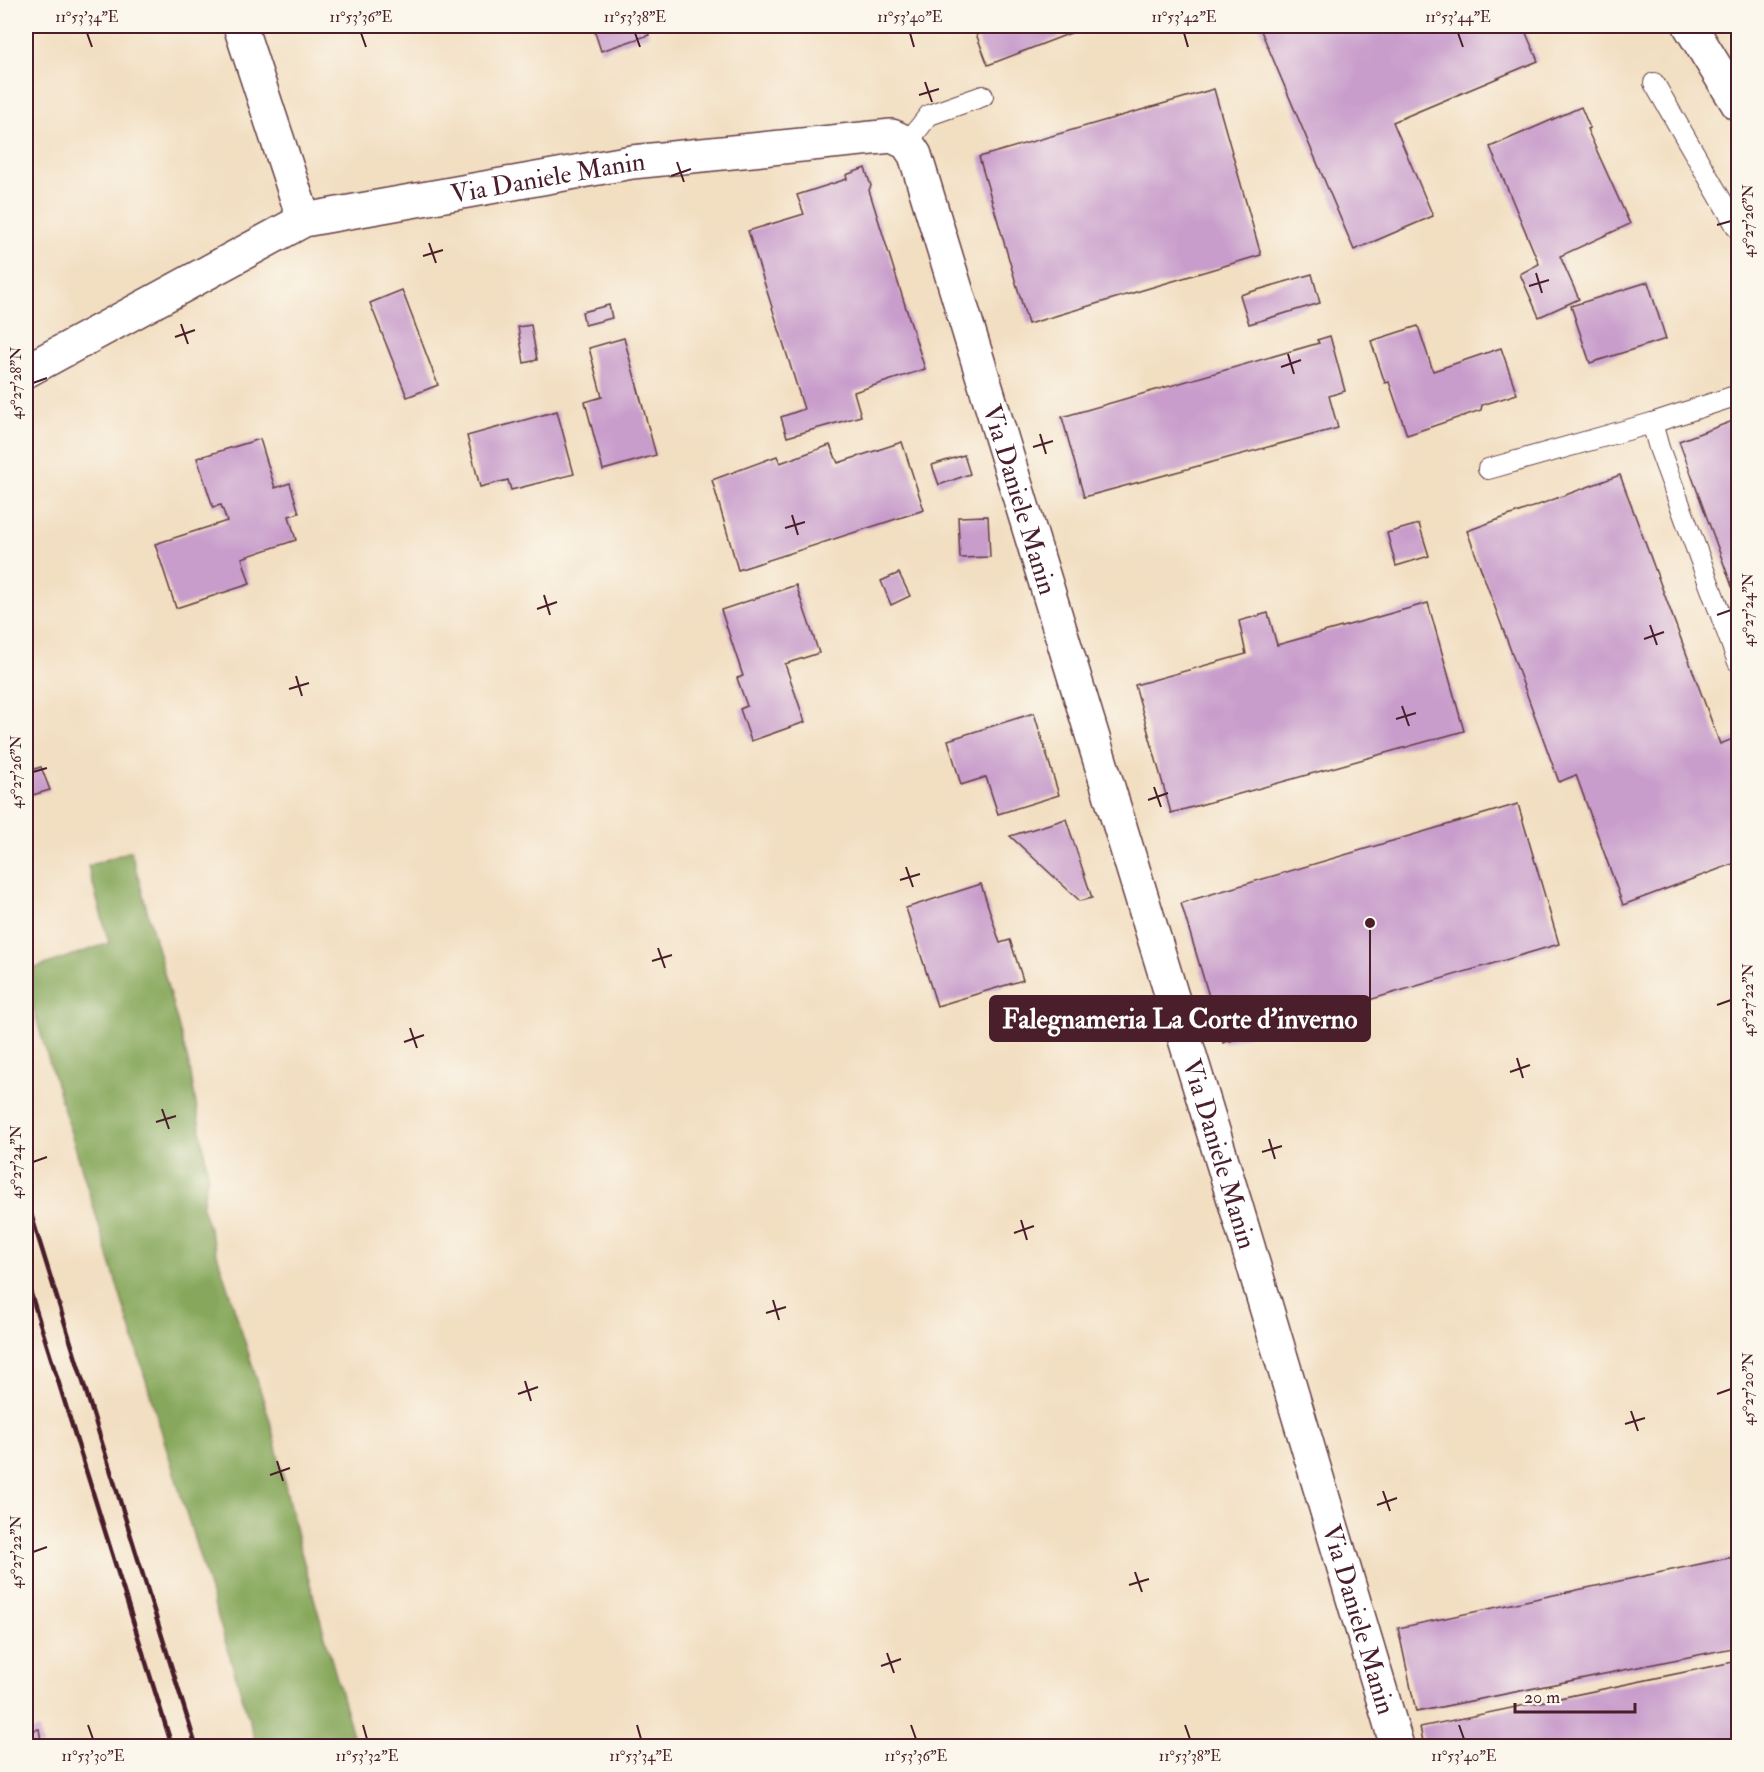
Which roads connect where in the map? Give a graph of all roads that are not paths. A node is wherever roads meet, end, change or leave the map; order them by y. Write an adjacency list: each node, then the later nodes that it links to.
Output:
1 (240, 26): 7 (street)
2 (1690, 26): 5 (street)
3 (1654, 83): 8 (lane)
4 (983, 96): 6 (lane)
5 (1738, 104)
6 (907, 143): 7 (street, Via Daniele Manin); 14 (street, Via Daniele Manin)
7 (304, 220): 9 (street, Via Daniele Manin)
8 (1738, 229)
9 (26, 371)
10 (1738, 395): 11 (lane)
11 (1652, 423): 12 (lane); 13 (lane)
12 (1488, 469)
13 (1738, 662)
14 (1397, 1746)

